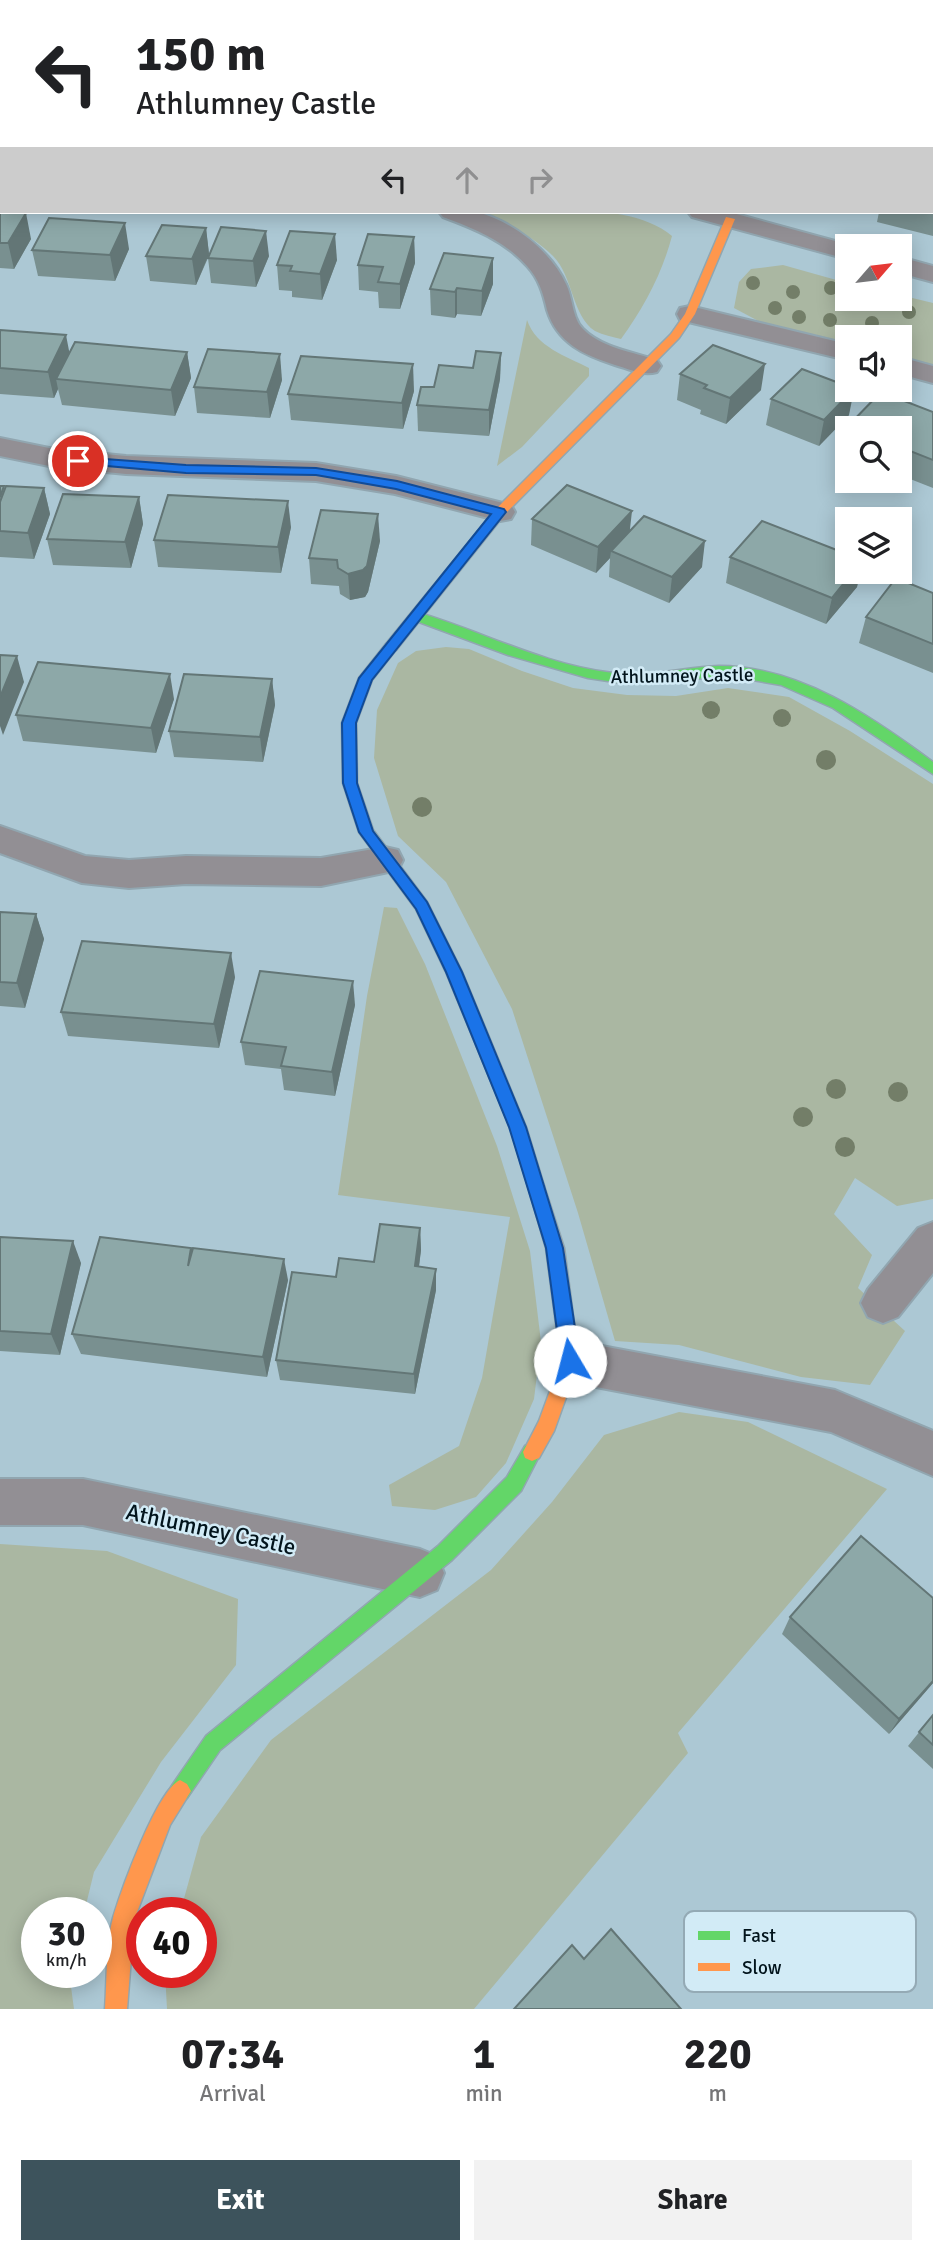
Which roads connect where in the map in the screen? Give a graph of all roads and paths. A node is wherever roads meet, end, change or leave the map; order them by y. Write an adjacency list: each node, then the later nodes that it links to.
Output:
1 (458, 214): 9 (street)
2 (709, 214): 3 (street)
3 (730, 219): 4 (street); 7 (street)
4 (835, 248)
5 (912, 268): 6 (street)
6 (933, 274)
7 (690, 314): 8 (street); 9 (street)
8 (835, 349)
9 (647, 366): 13 (street)
10 (912, 369): 11 (street)
11 (933, 375)
12 (0, 447): 13 (street)
13 (499, 512): 14 (street)
14 (416, 615): 15 (street, Athlumney Castle); 17 (street)
15 (933, 769)
16 (0, 839): 17 (street)
17 (385, 860): 20 (street)
18 (933, 1241): 19 (street)
19 (883, 1303)
20 (570, 1361): 21 (street); 23 (street)
21 (933, 1454)
22 (0, 1502): 23 (street, Athlumney Castle)
23 (420, 1573): 24 (street)
24 (116, 2009)

